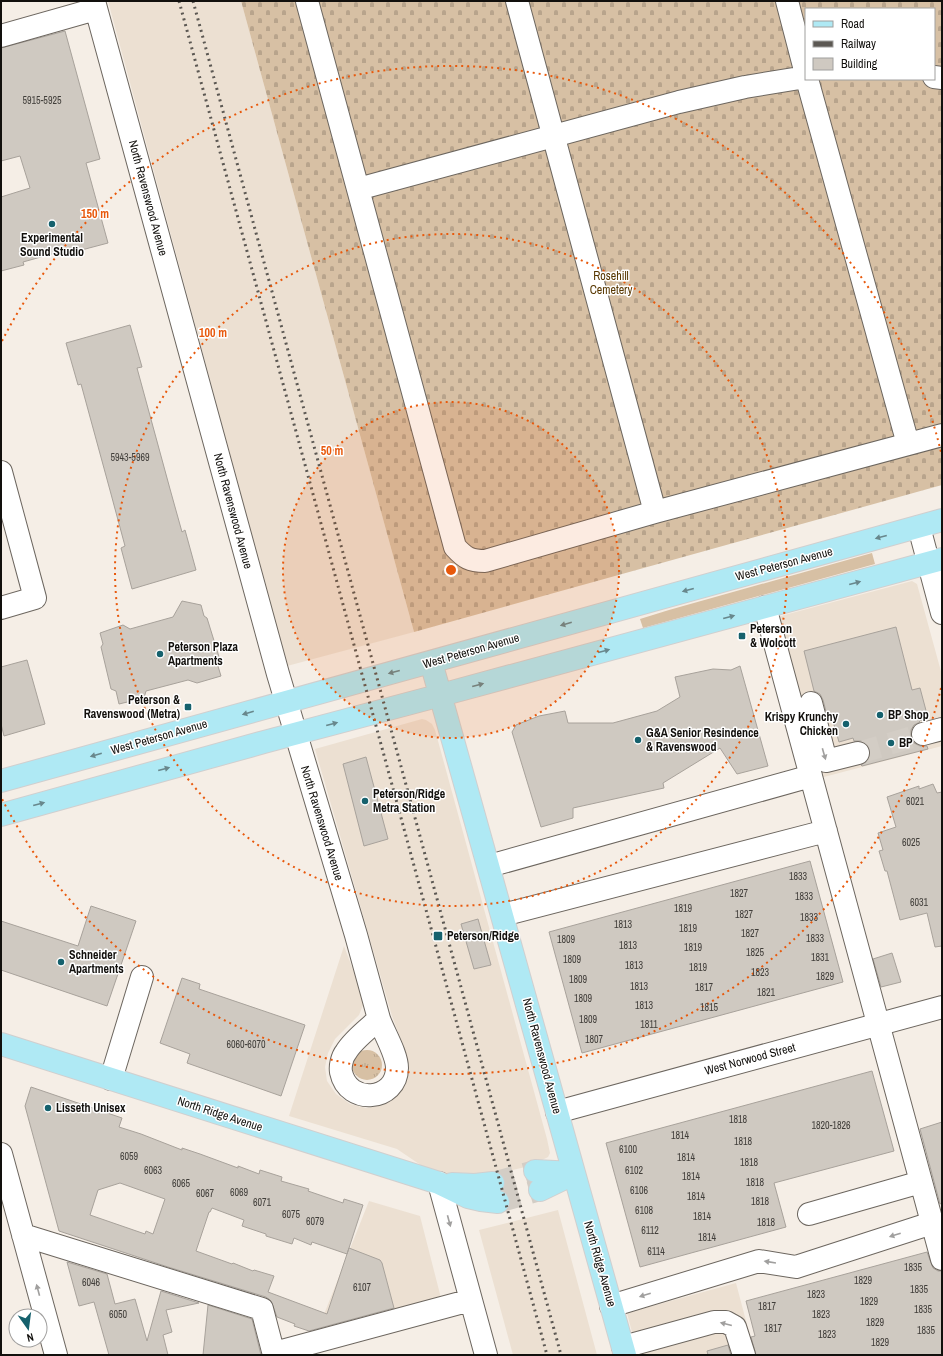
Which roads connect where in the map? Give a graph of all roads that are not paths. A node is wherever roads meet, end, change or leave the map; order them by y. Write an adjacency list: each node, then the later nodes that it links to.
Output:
1 (307, 1): 10 (street)
2 (517, 1): 9 (street)
3 (786, 1): 6 (street)
4 (95, 5): 5 (street); 23 (street, North Ravenswood Avenue)
5 (1, 36)
6 (805, 70)
7 (805, 78): 9 (street)
8 (808, 80): 12 (street)
9 (553, 136): 10 (street); 14 (street)
10 (358, 189): 14 (street)
11 (942, 435): 12 (street)
12 (908, 444): 14 (street)
13 (1, 472): 19 (street)
14 (655, 512)
15 (942, 520): 16 (main road, West Peterson Avenue)
16 (919, 527): 17 (street); 21 (main road, West Peterson Avenue, one-way to 21)
17 (935, 560): 18 (main road, one-way to 17); 20 (street)
18 (765, 607): 22 (main road, one-way to 18); 27 (street)
19 (1, 608)
20 (942, 613)
21 (431, 662): 22 (main road, North Ravenswood Avenue); 23 (main road, West Peterson Avenue, one-way to 23)
22 (441, 695): 25 (main road, one-way to 22); 31 (main road, North Ravenswood Avenue)
23 (285, 702): 25 (street, North Ravenswood Avenue); 28 (main road, West Peterson Avenue, one-way to 28)
24 (811, 703): 26 (street, one-way to 26)
25 (294, 734): 29 (main road, one-way to 25); 35 (street, North Ravenswood Avenue)
26 (858, 753)
27 (811, 776): 30 (street); 31 (street)
28 (1, 781)
29 (1, 815)
30 (826, 831): 32 (street); 36 (street)
31 (489, 866): 32 (main road, North Ravenswood Avenue)
32 (503, 915): 39 (main road, North Ravenswood Avenue)
33 (142, 978): 38 (street)
34 (942, 1007): 36 (street, West Norwood Street)
35 (379, 1019)
36 (878, 1024): 39 (street, West Norwood Street); 43 (street)
37 (1, 1044): 38 (main road, North Ridge Avenue)
38 (111, 1079): 44 (main road, North Ridge Avenue)
39 (557, 1112): 41 (main road, North Ravenswood Avenue)
40 (1, 1154): 48 (street)
41 (574, 1173): 42 (main road); 51 (main road, North Ridge Avenue)
42 (538, 1181)
43 (921, 1182): 46 (street); 47 (street)
44 (439, 1183): 45 (main road, North Ridge Avenue); 50 (street, one-way to 50)
45 (495, 1192)
46 (809, 1214)
47 (932, 1223): 49 (street); 51 (street, one-way to 51)
48 (23, 1235): 53 (street); 54 (street, one-way to 48)
49 (942, 1259)
50 (471, 1300): 53 (street); 55 (street)
51 (611, 1306): 52 (main road, North Ridge Avenue)
52 (624, 1351): 56 (street, one-way to 52)
53 (274, 1354)
54 (56, 1355)
55 (486, 1355)
56 (744, 1355)

